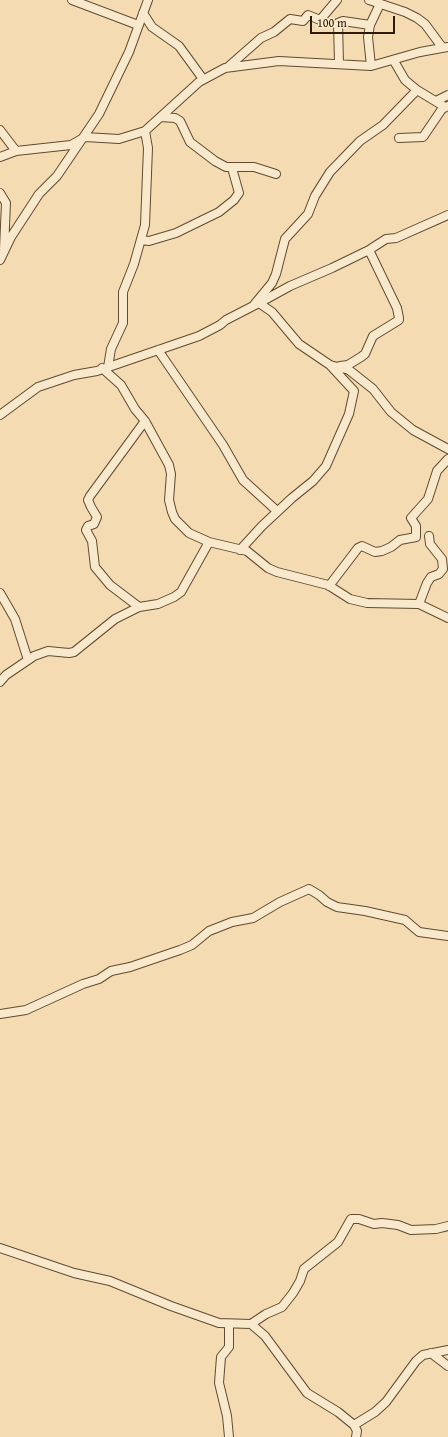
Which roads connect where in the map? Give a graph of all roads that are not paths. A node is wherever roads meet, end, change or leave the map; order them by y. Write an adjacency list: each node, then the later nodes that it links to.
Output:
1 (148, 0): 6 (street)
2 (337, 0): 13 (street)
3 (369, 0): 5 (street)
4 (76, 1): 8 (street)
5 (380, 4): 7 (street); 9 (street)
6 (143, 12): 8 (street); 14 (street)
7 (370, 25): 11 (street); 12 (street)
8 (138, 26): 22 (street)
9 (445, 47): 10 (street)
10 (394, 61): 12 (street); 15 (street)
11 (339, 63): 12 (street); 13 (street)
12 (371, 66)
13 (228, 68): 14 (street)
14 (203, 79): 19 (street)
15 (416, 90): 17 (street); 34 (street)
16 (448, 95): 17 (street)
17 (436, 101): 18 (street)
18 (446, 106): 23 (street)
19 (161, 117): 21 (street); 26 (street)
20 (0, 130): 24 (street)
21 (146, 131): 22 (street); 30 (street)
22 (84, 137): 24 (street); 32 (street)
23 (400, 138)
24 (16, 151): 25 (street)
25 (0, 157)
26 (232, 168): 27 (street); 30 (street)
27 (276, 174)
28 (0, 193): 32 (street)
29 (448, 215): 31 (street)
30 (141, 240): 38 (street)
31 (369, 250): 34 (street); 37 (street)
32 (4, 251): 33 (street)
33 (0, 260)
34 (255, 305): 35 (street); 36 (street)
35 (158, 350): 38 (street); 43 (street)
36 (330, 364): 37 (street); 43 (street)
37 (340, 366): 41 (street)
38 (105, 368): 39 (street); 40 (street)
39 (0, 415)
40 (145, 421): 45 (street); 50 (street)
41 (448, 449)
42 (448, 459): 47 (street)
43 (277, 511): 46 (street)
44 (429, 536): 49 (street)
45 (209, 542): 46 (street); 50 (street)
46 (240, 550): 47 (street)
47 (329, 586): 49 (street)
48 (0, 593): 52 (street)
49 (419, 604): 51 (street)
50 (139, 607): 52 (street)
51 (448, 618)
52 (28, 660): 53 (street)
53 (0, 682)
54 (448, 936): 55 (street)
55 (0, 1014)
56 (448, 1226): 59 (street)
57 (0, 1248): 58 (street)
58 (229, 1324): 59 (street); 64 (street)
59 (251, 1324): 63 (street)
60 (448, 1350): 61 (street)
61 (431, 1353): 62 (street); 63 (street)
62 (448, 1366)
63 (354, 1426): 65 (street)
64 (229, 1437)
65 (356, 1437)

